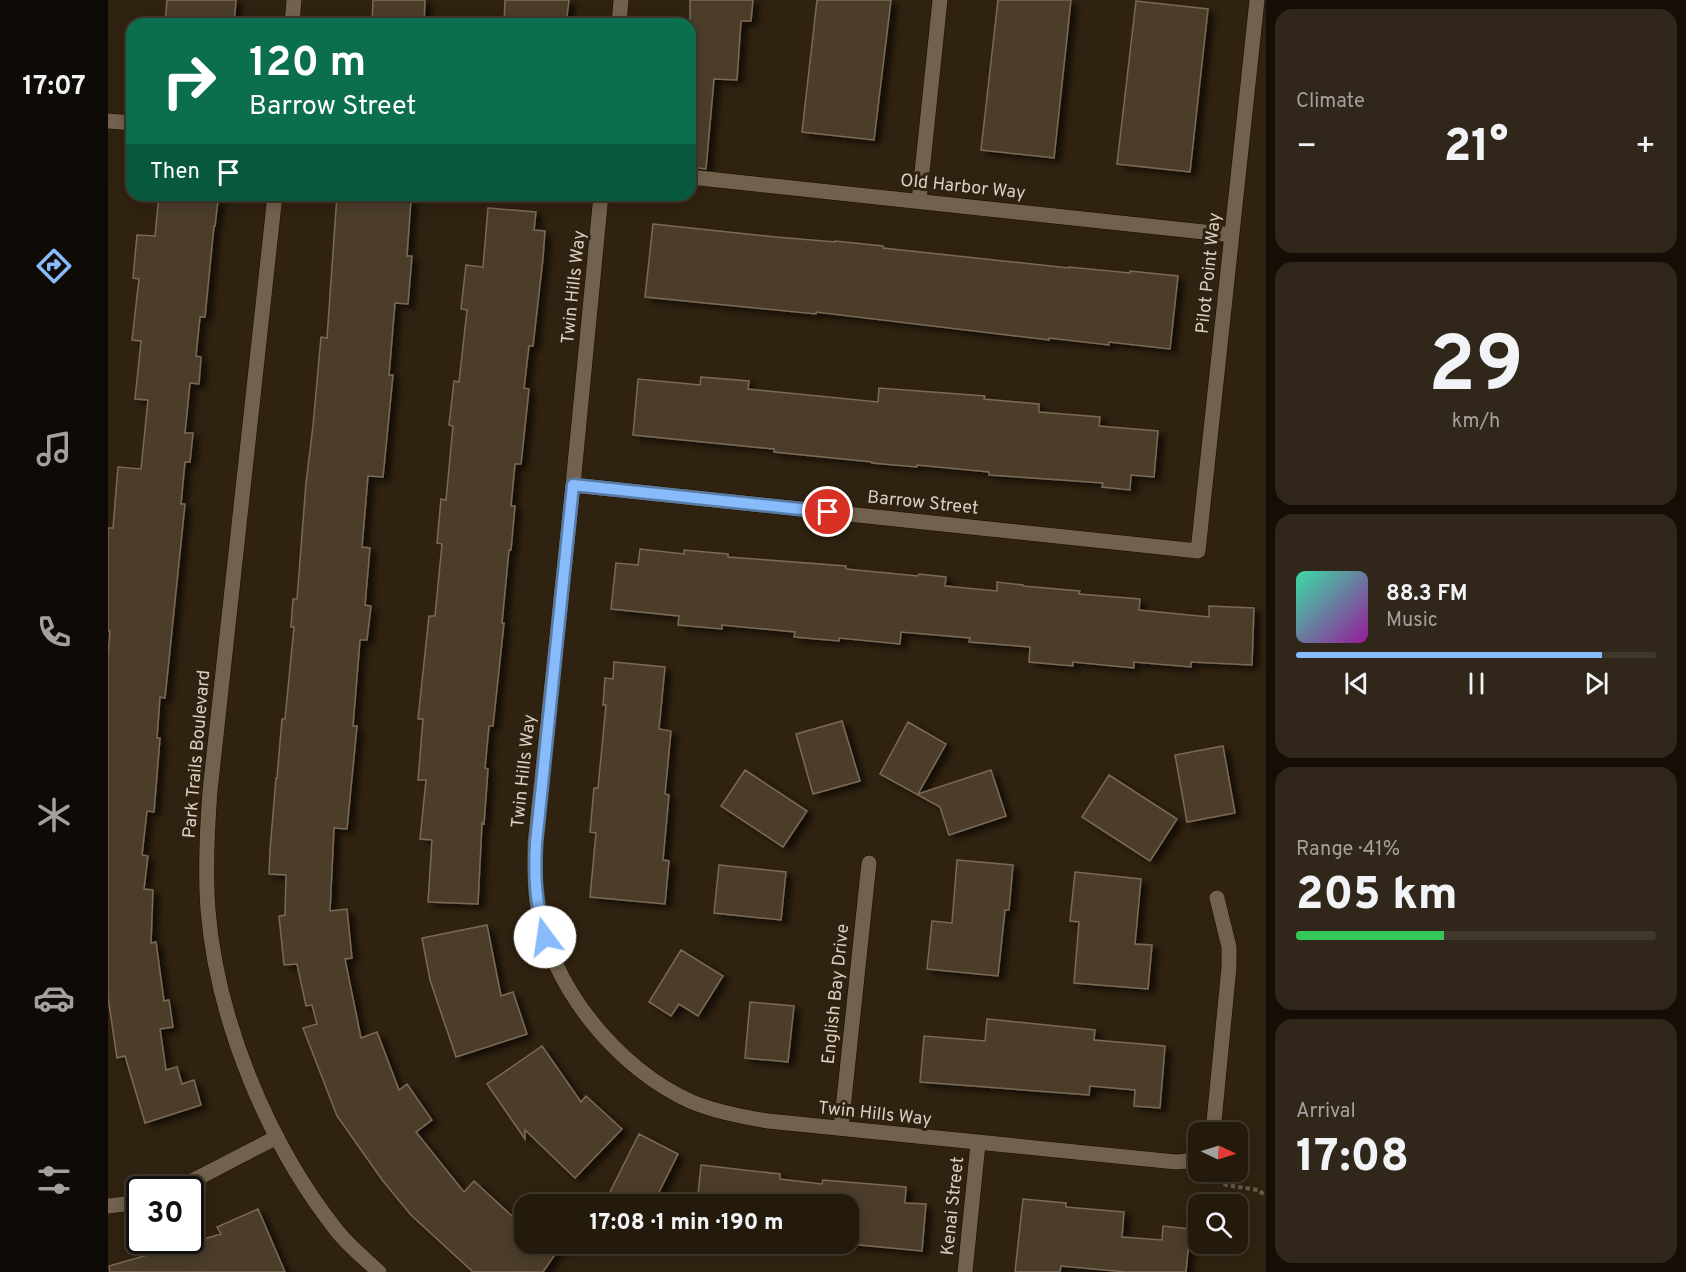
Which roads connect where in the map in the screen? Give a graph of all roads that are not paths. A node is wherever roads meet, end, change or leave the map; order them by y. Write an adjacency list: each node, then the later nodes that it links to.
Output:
1 (294, 0): 5 (street)
2 (621, 0): 6 (street)
3 (940, 0): 12 (street)
4 (1257, 0): 13 (street, Pilot Point Way)
5 (292, 18)
6 (620, 18)
7 (108, 121): 8 (street)
8 (126, 122)
9 (696, 178): 12 (street, Old Harbor Way)
10 (274, 201): 20 (street, Park Trails Boulevard)
11 (600, 201): 14 (street, Twin Hills Way)
12 (919, 201): 13 (street, Old Harbor Way)
13 (1232, 235): 15 (street, Pilot Point Way)
14 (573, 485): 15 (street, Barrow Street); 19 (street, Twin Hills Way)
15 (1198, 551)
16 (869, 863): 19 (street, English Bay Drive)
17 (1217, 898): 18 (street)
18 (1214, 1122)
19 (841, 1128): 21 (street, Twin Hills Way)
20 (277, 1137): 23 (street); 26 (street, Park Trails Boulevard)
21 (978, 1143): 22 (street, Twin Hills Way); 27 (street, Kenai Street)
22 (1188, 1160)
23 (202, 1176)
24 (126, 1204): 25 (street)
25 (108, 1206)
26 (380, 1272)
27 (965, 1272)

